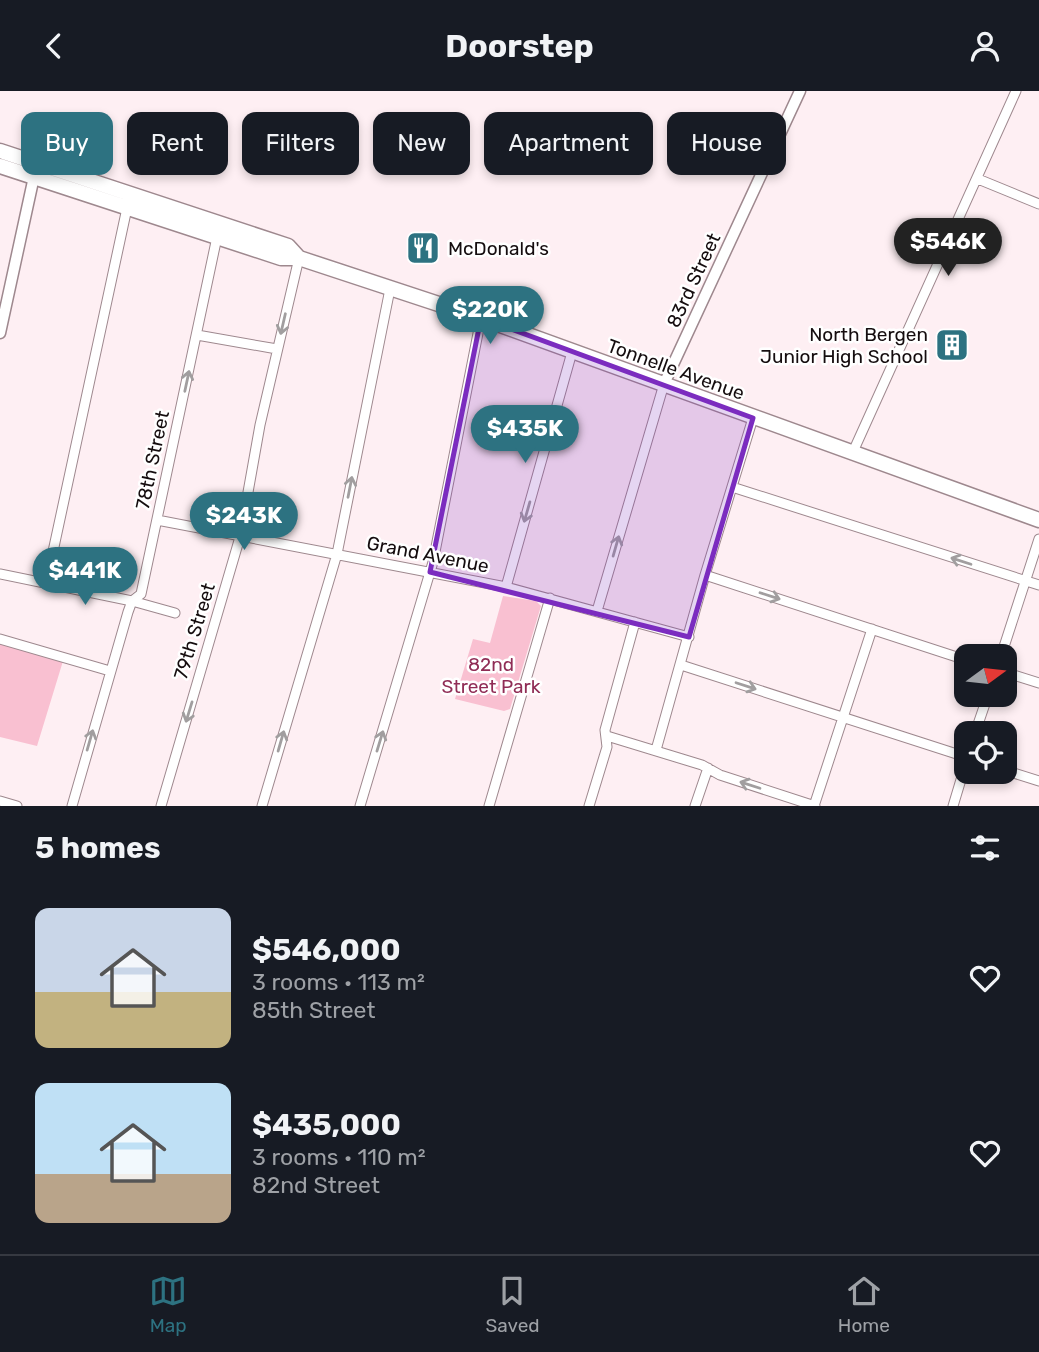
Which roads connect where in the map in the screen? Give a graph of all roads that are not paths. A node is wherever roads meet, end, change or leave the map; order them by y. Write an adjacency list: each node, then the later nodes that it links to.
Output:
1 (800, 91): 21 (street, 83rd Street)
2 (1016, 91): 10 (street)
3 (0, 151): 4 (main road, Tonnelle Avenue)
4 (21, 162)
5 (0, 166): 6 (main road, Tonnelle Avenue)
6 (21, 168)
7 (35, 175): 17 (street)
8 (48, 175): 12 (main road, Tonnelle Avenue)
9 (53, 175): 14 (main road, Tonnelle Avenue)
10 (978, 179): 11 (street); 23 (street)
11 (1039, 204)
12 (127, 208): 13 (main road, Tonnelle Avenue); 34 (street)
13 (217, 237): 14 (main road, Tonnelle Avenue); 18 (street, 78th Street)
14 (299, 258): 15 (main road, Tonnelle Avenue); 19 (street, 79th Street, one-way to 19)
15 (390, 289): 16 (main road, Tonnelle Avenue); 29 (street, one-way to 15)
16 (481, 318): 20 (main road, Tonnelle Avenue); 30 (street)
17 (0, 333)
18 (197, 335): 19 (street); 25 (street, 78th Street, one-way to 18)
19 (277, 349): 27 (street, 79th Street)
20 (572, 352): 21 (main road, Tonnelle Avenue); 36 (street, one-way to 36)
21 (664, 384): 22 (main road, Tonnelle Avenue); 39 (street, 83rd Street, one-way to 21)
22 (753, 418): 23 (main road, Tonnelle Avenue); 24 (street)
23 (852, 454): 26 (main road, Tonnelle Avenue)
24 (732, 487): 32 (street); 33 (street, one-way to 24)
25 (157, 520): 27 (street, Grand Avenue); 38 (street, 78th Street)
26 (1039, 520)
27 (240, 537): 29 (street, Grand Avenue); 62 (street, 79th Street, one-way to 62)
28 (1039, 539): 33 (street)
29 (337, 554): 30 (street, Grand Avenue); 63 (street, one-way to 29)
30 (430, 572): 36 (street, Grand Avenue); 64 (street, one-way to 30)
31 (0, 574): 34 (street)
32 (705, 575): 42 (street, one-way to 42); 43 (street)
33 (1026, 582): 35 (street); 45 (street)
34 (46, 584): 38 (street)
35 (1039, 585)
36 (506, 587): 37 (street, Grand Avenue)
37 (550, 598): 39 (street, Grand Avenue); 65 (street)
38 (132, 601): 40 (street); 48 (street, 78th Street)
39 (597, 611): 41 (street, Grand Avenue)
40 (176, 613)
41 (635, 622): 43 (street, Grand Avenue); 52 (street)
42 (872, 629): 46 (street); 51 (street)
43 (689, 637): 47 (street)
44 (0, 639): 48 (street)
45 (1005, 644)
46 (954, 656)
47 (681, 665): 51 (street, one-way to 51); 53 (street)
48 (110, 671): 61 (street, 78th Street, one-way to 48)
49 (1017, 676): 50 (street)
50 (1039, 684)
51 (843, 717): 54 (street); 68 (street)
52 (607, 736): 53 (street); 66 (street)
53 (656, 750): 55 (street)
54 (954, 753)
55 (708, 768): 67 (street); 68 (street, one-way to 55)
56 (1017, 774): 57 (street)
57 (1039, 781)
58 (960, 784): 69 (street)
59 (0, 801): 60 (street)
60 (17, 806)
61 (72, 806)
62 (161, 806)
63 (262, 806)
64 (360, 806)
65 (489, 806)
66 (589, 806)
67 (695, 806)
68 (815, 806)
69 (953, 806)

